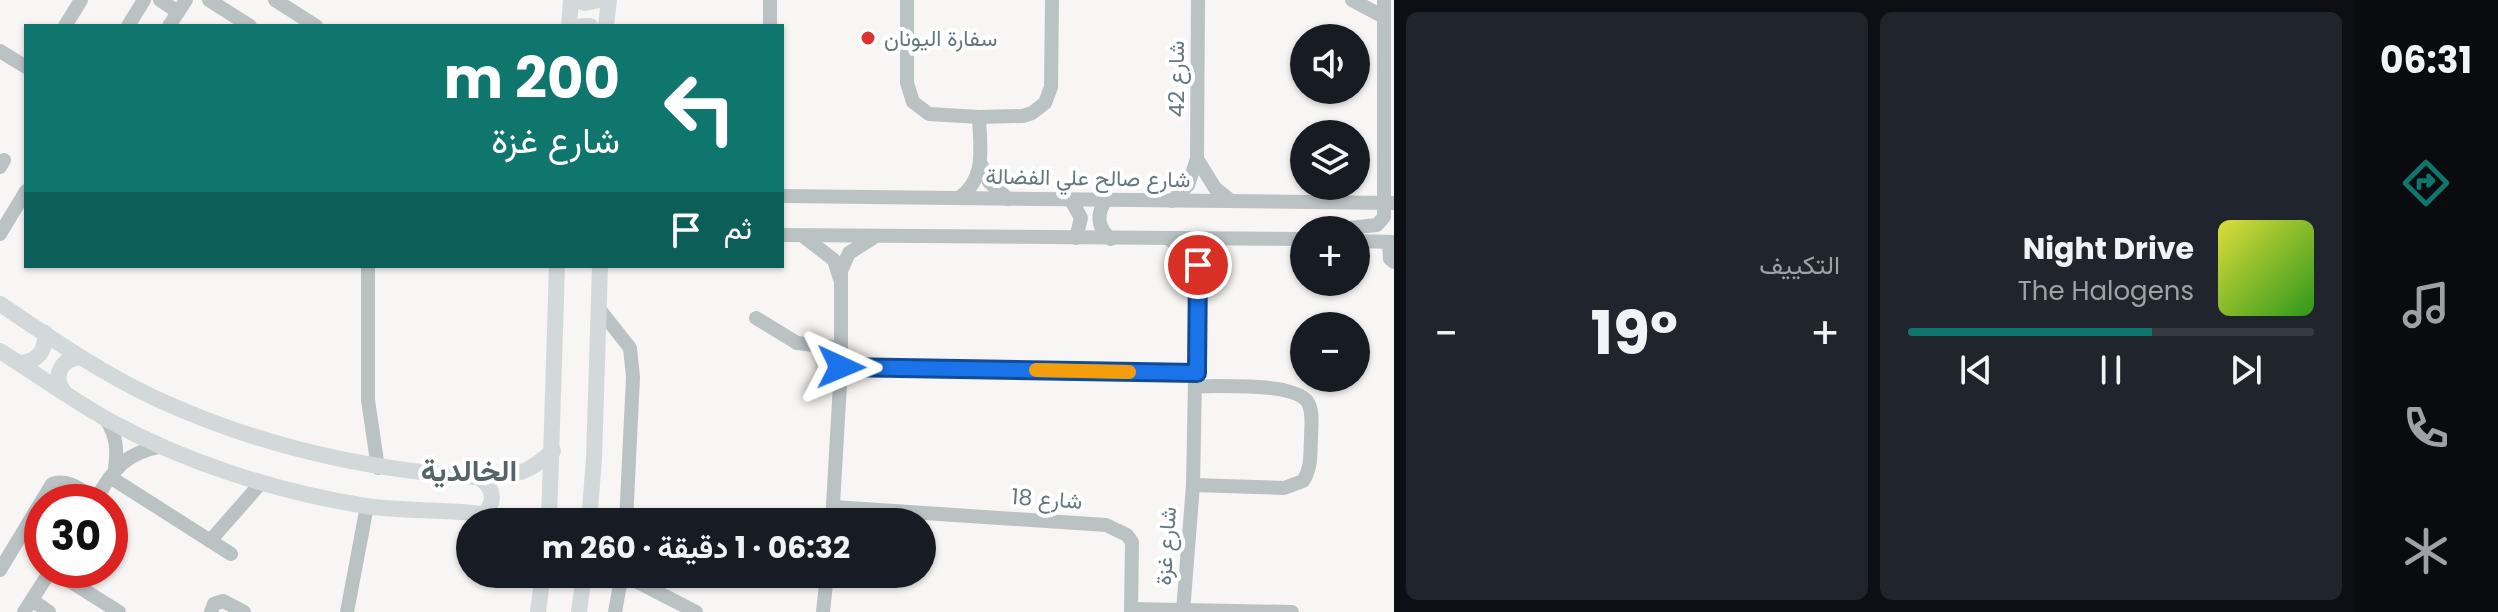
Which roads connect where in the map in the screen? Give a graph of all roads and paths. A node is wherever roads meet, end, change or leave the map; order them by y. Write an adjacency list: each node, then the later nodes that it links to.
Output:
1 (81, 0): 18 (street)
2 (144, 0): 19 (street)
3 (160, 0): 15 (street)
4 (209, 0): 20 (street)
5 (275, 0): 17 (street)
6 (574, 0): 7 (main road); 21 (main road)
7 (599, 0)
8 (609, 0): 22 (main road)
9 (770, 0): 23 (street)
10 (907, 0): 26 (street)
11 (1052, 0): 26 (street)
12 (1198, 0): 27 (street, شارع 42)
13 (1352, 0): 16 (street)
14 (1384, 0): 16 (street)
15 (177, 14)
16 (1384, 17): 37 (street)
17 (298, 21)
18 (66, 24)
19 (129, 24)
20 (247, 24)
21 (569, 24)
22 (606, 24)
23 (770, 24)
24 (0, 51): 25 (street)
25 (24, 66)
26 (979, 117): 28 (street)
27 (1197, 159): 35 (street, شارع 42); 36 (street)
28 (981, 164): 31 (street); 32 (street)
29 (24, 194): 39 (street)
30 (786, 194): 31 (street, شارع صالح علي الفضالة)
31 (959, 198): 32 (street, شارع صالح علي الفضالة)
32 (1008, 199): 33 (street, شارع صالح علي الفضالة)
33 (1071, 200): 34 (street, شارع صالح علي الفضالة); 43 (street)
34 (1106, 200): 35 (street, شارع صالح علي الفضالة); 44 (street)
35 (1172, 201): 36 (street, شارع صالح علي الفضالة)
36 (1233, 202): 37 (street, شارع صالح علي الفضالة)
37 (1389, 203): 38 (street)
38 (1370, 226)
39 (0, 234)
40 (784, 235): 41 (street)
41 (802, 235): 42 (street); 56 (street)
42 (876, 236): 43 (street); 56 (street)
43 (1076, 238): 44 (street)
44 (1111, 239): 45 (street)
45 (1169, 239): 47 (street); 55 (street)
46 (1290, 239): 47 (street)
47 (1220, 240): 55 (street)
48 (1370, 241): 49 (street)
49 (1392, 242): 50 (street)
50 (1394, 262)
51 (368, 268): 72 (street)
52 (557, 268): 71 (main road)
53 (600, 268): 57 (main road)
54 (608, 268): 57 (street)
55 (1197, 274): 67 (street, شارع غزة)
56 (840, 279): 62 (street)
57 (600, 284): 59 (main road)
58 (0, 304): 61 (main road)
59 (600, 310): 81 (main road); 82 (street)
60 (756, 318): 62 (street)
61 (45, 333): 64 (main road); 65 (main road)
62 (841, 348): 66 (street)
63 (0, 351): 65 (main road)
64 (80, 357): 68 (main road); 72 (main road)
65 (19, 363): 68 (main road)
66 (841, 367): 67 (street); 83 (street)
67 (1196, 379): 77 (street, شارع غزة); 77 (street, شارع غزة)
68 (65, 392): 69 (main road)
69 (106, 419): 70 (main road); 73 (street)
70 (163, 446): 73 (street); 75 (main road)
71 (553, 451): 74 (main road); 80 (main road)
72 (378, 468): 74 (main road)
73 (113, 472): 76 (street); 87 (street)
74 (480, 478): 79 (main road)
75 (261, 483): 78 (main road); 87 (street)
76 (105, 484)
77 (1193, 485): 99 (street, شارع غزة)
78 (367, 506): 84 (main road); 104 (street)
79 (490, 508)
80 (550, 508)
81 (590, 508)
82 (627, 508)
83 (833, 508)
84 (456, 514)
85 (936, 518): 98 (street, شارع 18)
86 (24, 530): 89 (street)
87 (210, 541): 88 (street)
88 (231, 554)
89 (0, 570)
90 (40, 588): 97 (street)
91 (80, 588): 101 (street)
92 (541, 588): 105 (main road)
93 (582, 588): 106 (main road)
94 (619, 588): 107 (street)
95 (649, 588): 108 (street)
96 (826, 588): 109 (street)
97 (28, 606): 100 (street)
98 (1131, 610): 99 (street, شارع 18)
99 (1183, 611): 110 (street, شارع غزة)
100 (49, 612)
101 (119, 612)
102 (211, 612): 103 (street)
103 (244, 612)
104 (347, 612)
105 (538, 612)
106 (579, 612)
107 (615, 612)
108 (696, 612)
109 (823, 612)
110 (1292, 612)

